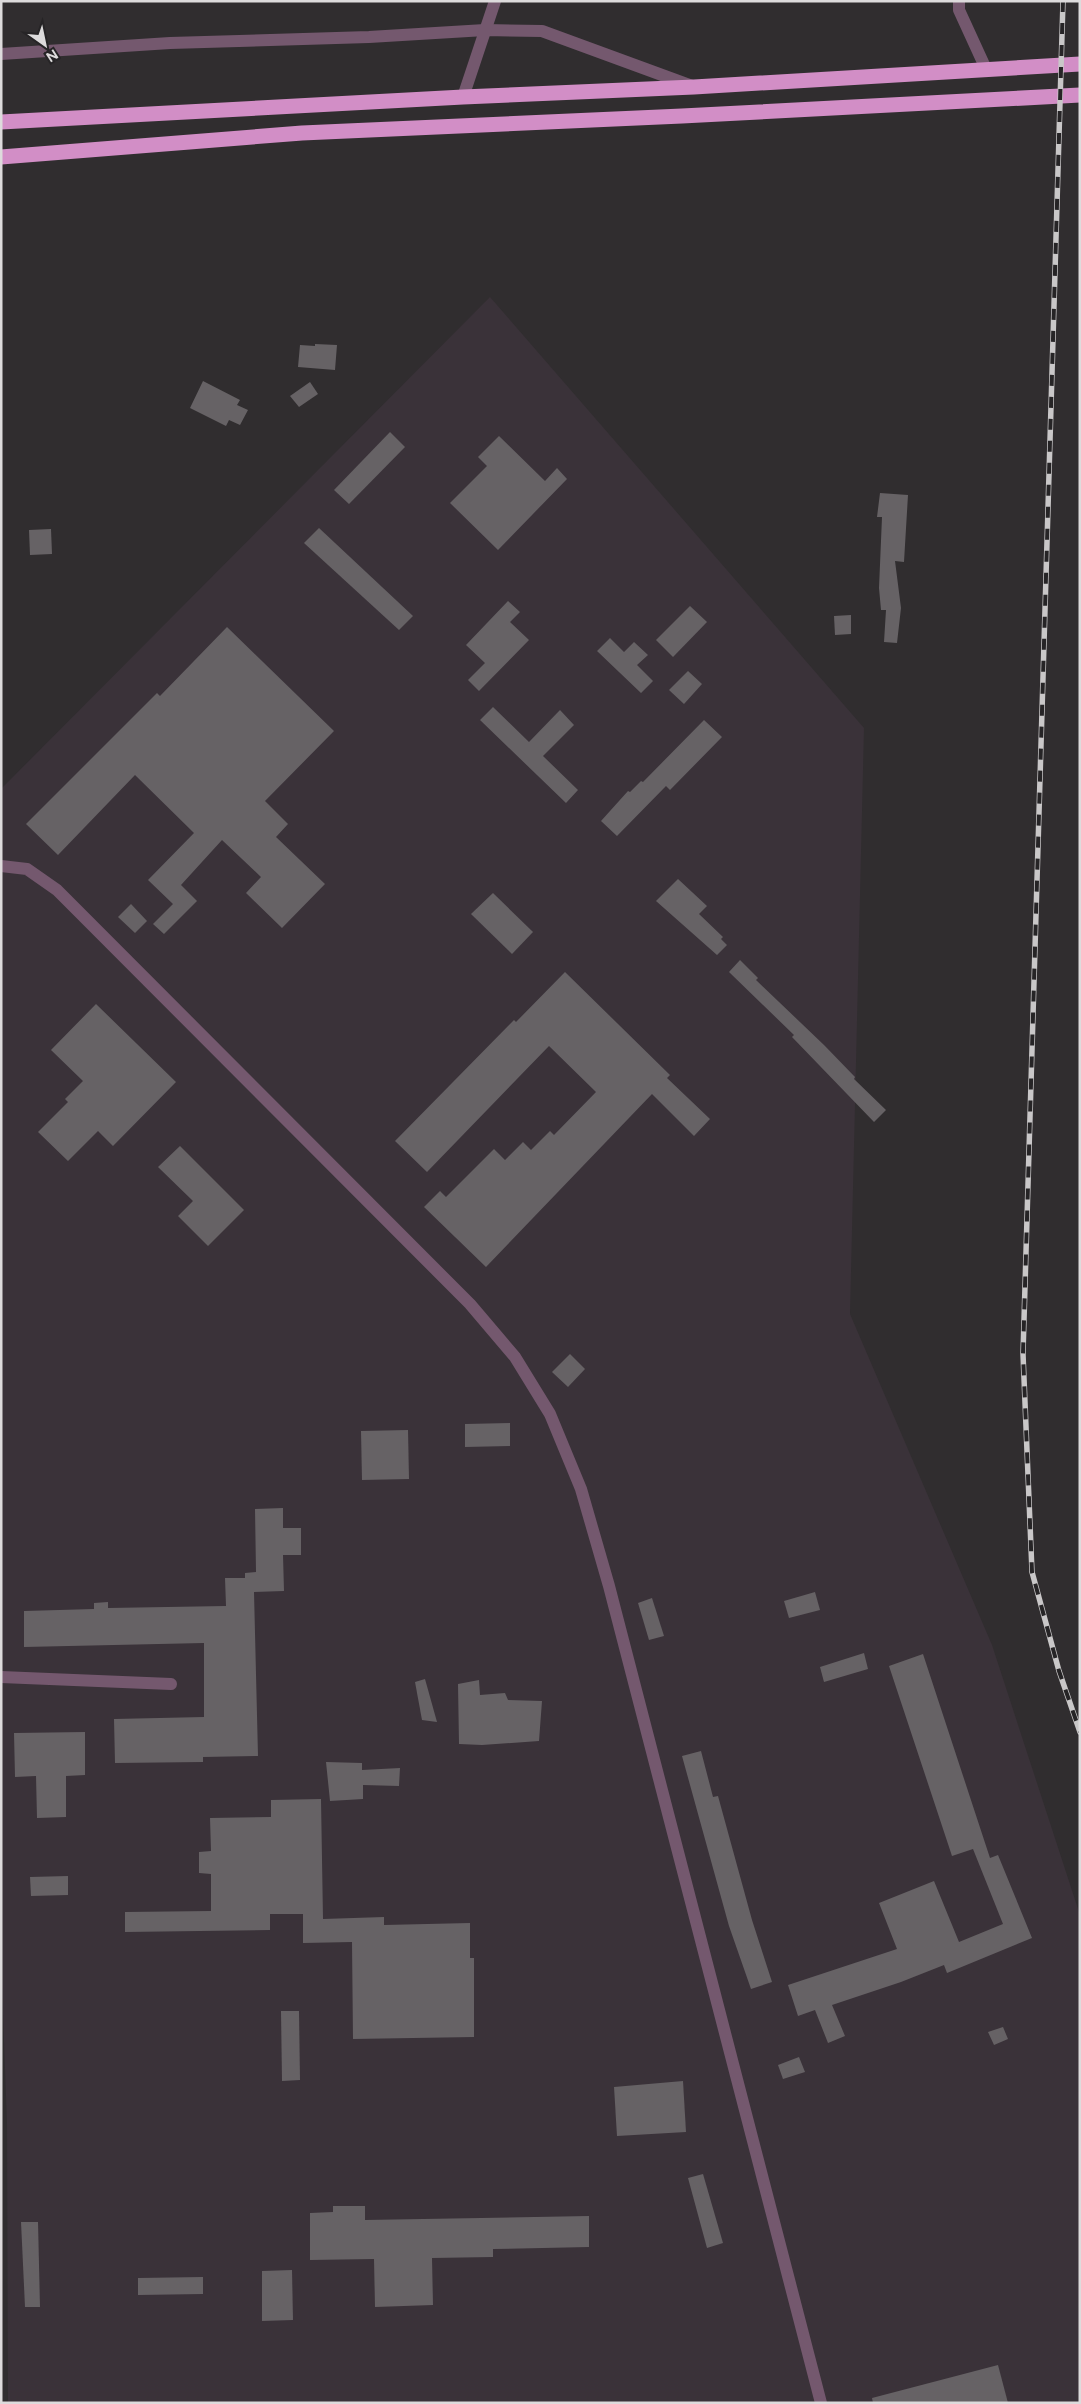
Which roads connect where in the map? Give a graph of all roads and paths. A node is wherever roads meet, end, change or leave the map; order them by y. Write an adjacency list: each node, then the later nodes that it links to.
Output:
1 (495, 1): 3 (street)
2 (959, 1): 6 (street)
3 (485, 30): 4 (street); 7 (street); 9 (street)
4 (1, 54)
5 (1080, 64): 6 (highway)
6 (986, 69): 7 (highway)
7 (694, 87): 9 (highway)
8 (1080, 95): 11 (highway)
9 (463, 97): 10 (highway)
10 (1, 122)
11 (1, 157)
12 (1, 866): 15 (street)
13 (1, 1677): 14 (street)
14 (171, 1684)
15 (821, 2403)

